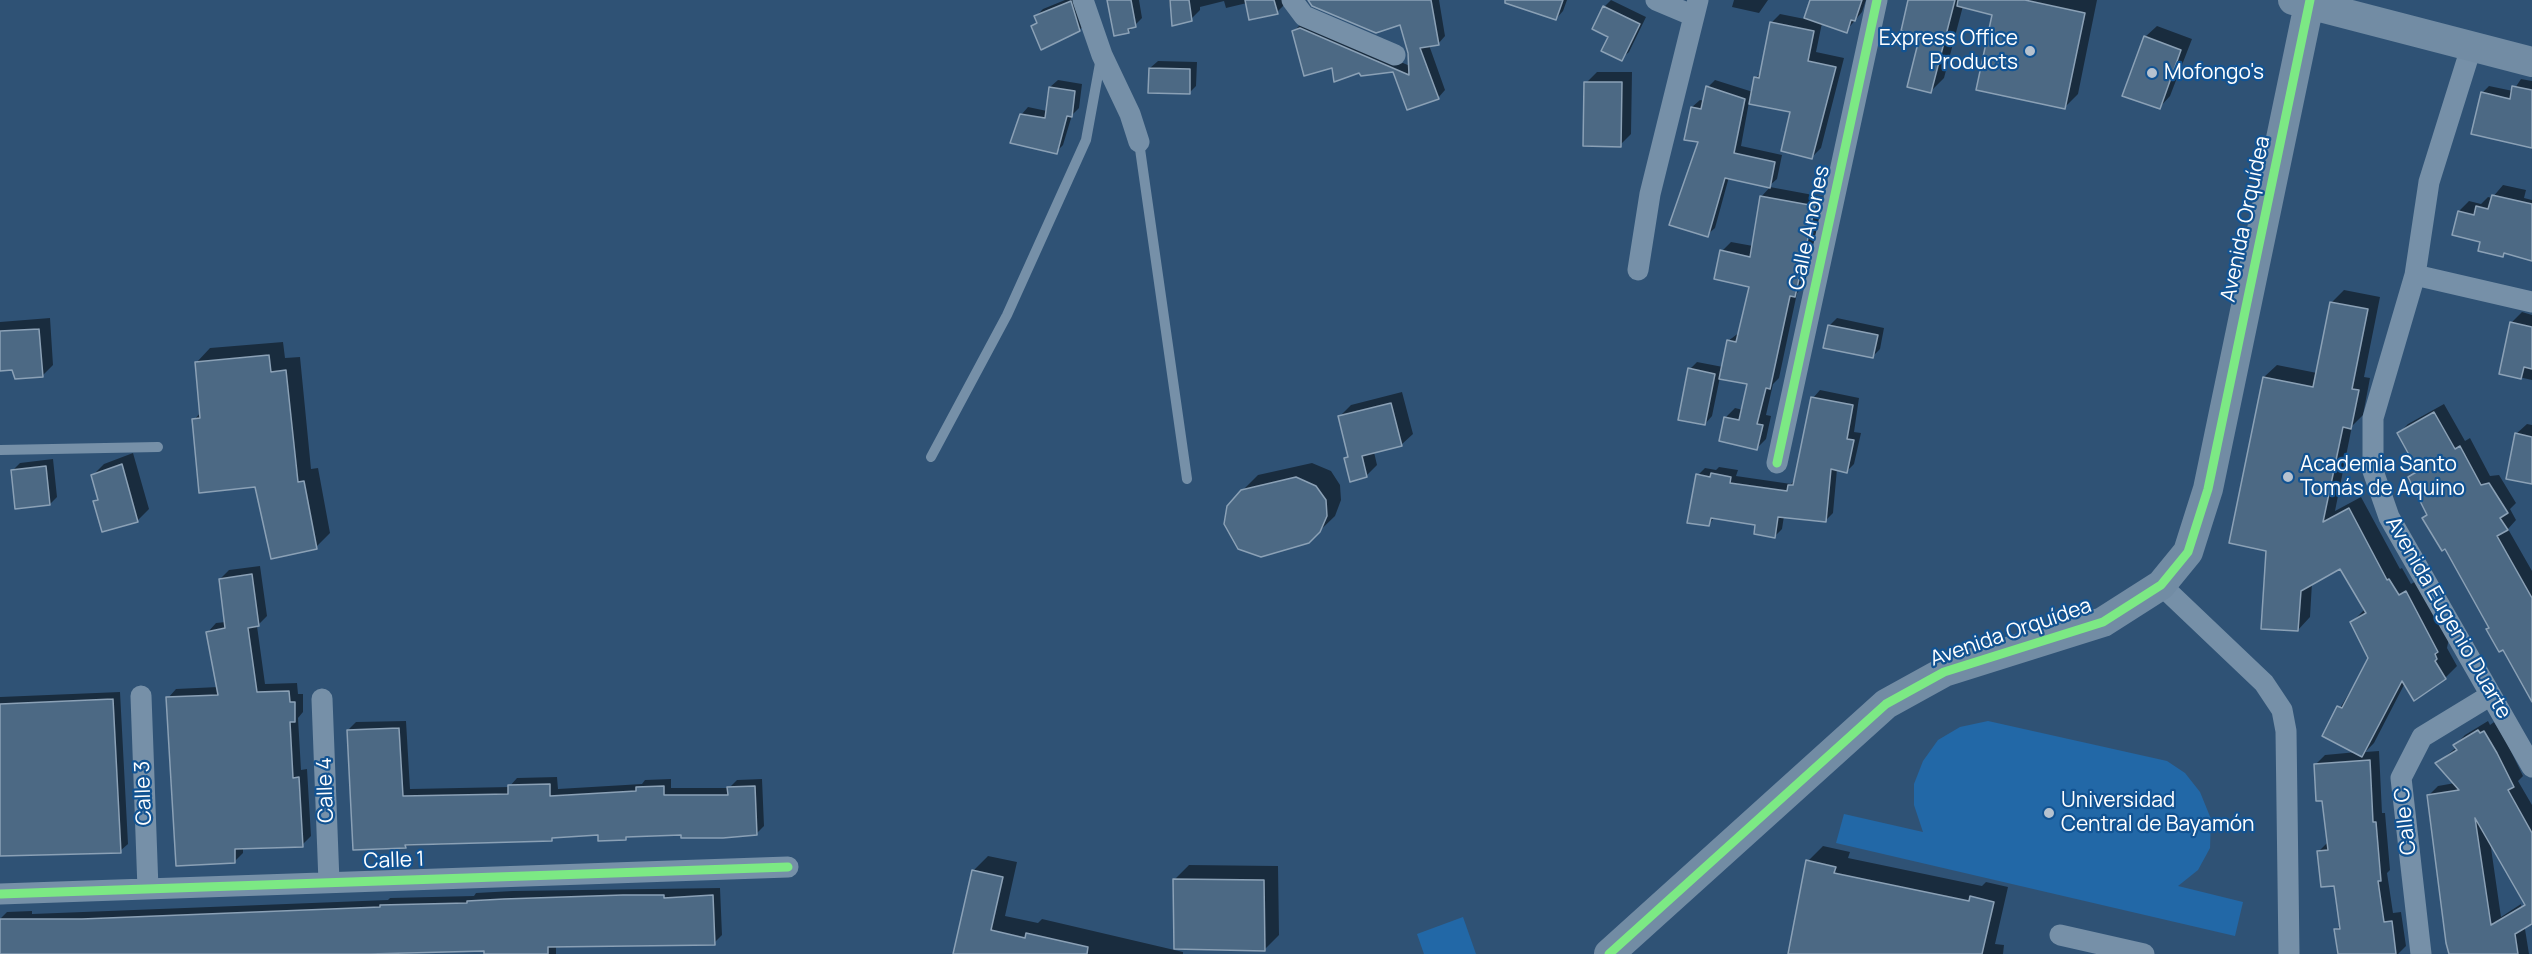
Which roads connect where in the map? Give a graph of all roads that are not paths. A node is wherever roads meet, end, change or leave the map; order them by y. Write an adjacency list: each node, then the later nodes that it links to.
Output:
1 (1083, 0): 8 (street)
2 (1292, 0): 9 (street)
3 (1656, 0): 6 (street)
4 (1877, 0): 18 (street, Calle Anones)
5 (2304, 1): 7 (street); 20 (street, Avenida Orquídea)
6 (1696, 8): 12 (street)
7 (2471, 48): 10 (street); 13 (street, Avenida Eugenio Duarte)
8 (1102, 55): 11 (street); 17 (lane)
9 (1395, 55)
10 (2532, 62)
11 (1139, 142): 19 (lane)
12 (1638, 270)
13 (2415, 275): 14 (street); 21 (street, Avenida Eugenio Duarte)
14 (2532, 302)
15 (158, 447): 16 (lane)
16 (0, 450)
17 (931, 457)
18 (1778, 463)
19 (1187, 479)
20 (2161, 585): 30 (street, Avenida Orquídea); 32 (street)
21 (2491, 695): 24 (street, Avenida Eugenio Duarte); 33 (street, Calle C)
22 (141, 696): 27 (street, Calle 3)
23 (322, 699): 26 (street, Calle 4)
24 (2532, 767)
25 (788, 867): 26 (street, Calle 1)
26 (329, 882): 27 (street, Calle 1)
27 (148, 889): 28 (street, Calle 1)
28 (0, 894)
29 (2060, 934): 31 (street)
30 (1609, 954)
31 (2144, 954)
32 (2289, 954)
33 (2421, 954)

